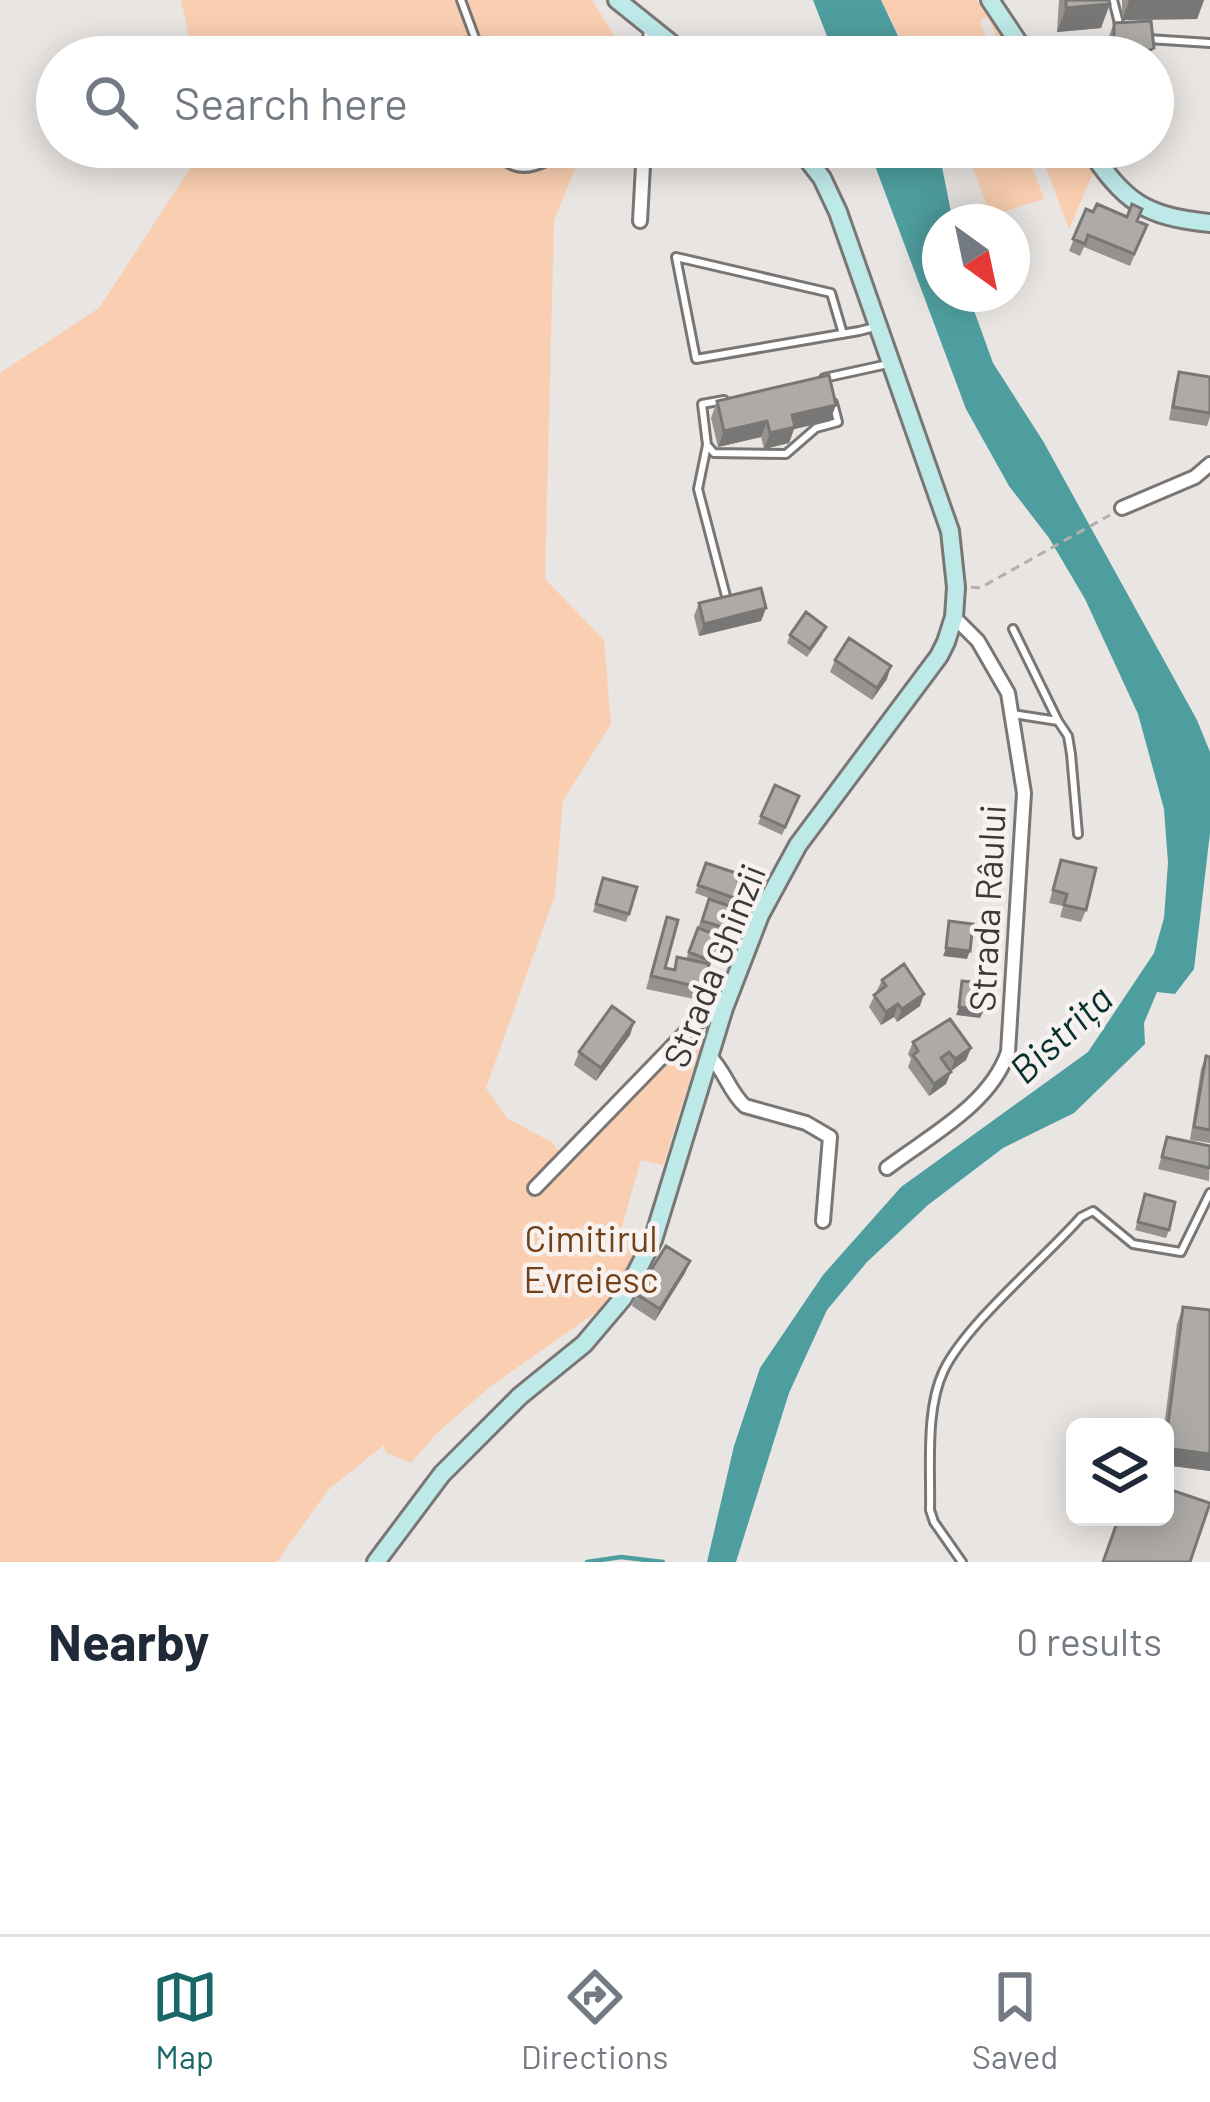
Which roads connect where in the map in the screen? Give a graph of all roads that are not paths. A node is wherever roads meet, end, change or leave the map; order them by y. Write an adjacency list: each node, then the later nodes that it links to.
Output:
1 (461, 0): 7 (lane)
2 (617, 0): 5 (street)
3 (990, 0): 10 (street)
4 (1113, 0): 6 (lane)
5 (650, 28): 8 (street); 9 (street)
6 (1124, 32)
7 (474, 36)
8 (650, 36)
9 (660, 36)
10 (1014, 36)
11 (1174, 41): 12 (lane)
12 (1210, 43)
13 (643, 168): 16 (street)
14 (814, 168): 18 (street, Strada Ghinzii)
15 (1103, 168): 17 (street)
16 (640, 220)
17 (1210, 224)
18 (878, 326): 19 (lane); 20 (street, Strada Ghinzii)
19 (843, 334): 19 (lane)
20 (891, 363): 21 (lane); 28 (street, Strada Ghinzii)
21 (807, 382)
22 (744, 395): 24 (lane)
23 (832, 400): 24 (lane)
24 (707, 445): 27 (lane)
25 (1210, 464): 26 (street)
26 (1122, 508)
27 (728, 600)
28 (954, 616): 30 (street, Strada Râului); 33 (street, Strada Ghinzii)
29 (1013, 629): 31 (lane)
30 (1013, 714): 31 (lane); 35 (street, Strada Râului)
31 (1058, 721): 32 (lane)
32 (1078, 834)
33 (724, 1008): 34 (street, Strada Ghinzii); 36 (street)
34 (709, 1056): 38 (street); 39 (street, Strada Ghinzii)
35 (887, 1168)
36 (535, 1188)
37 (1210, 1193): 40 (lane)
38 (823, 1221)
39 (376, 1562)
40 (962, 1562)

